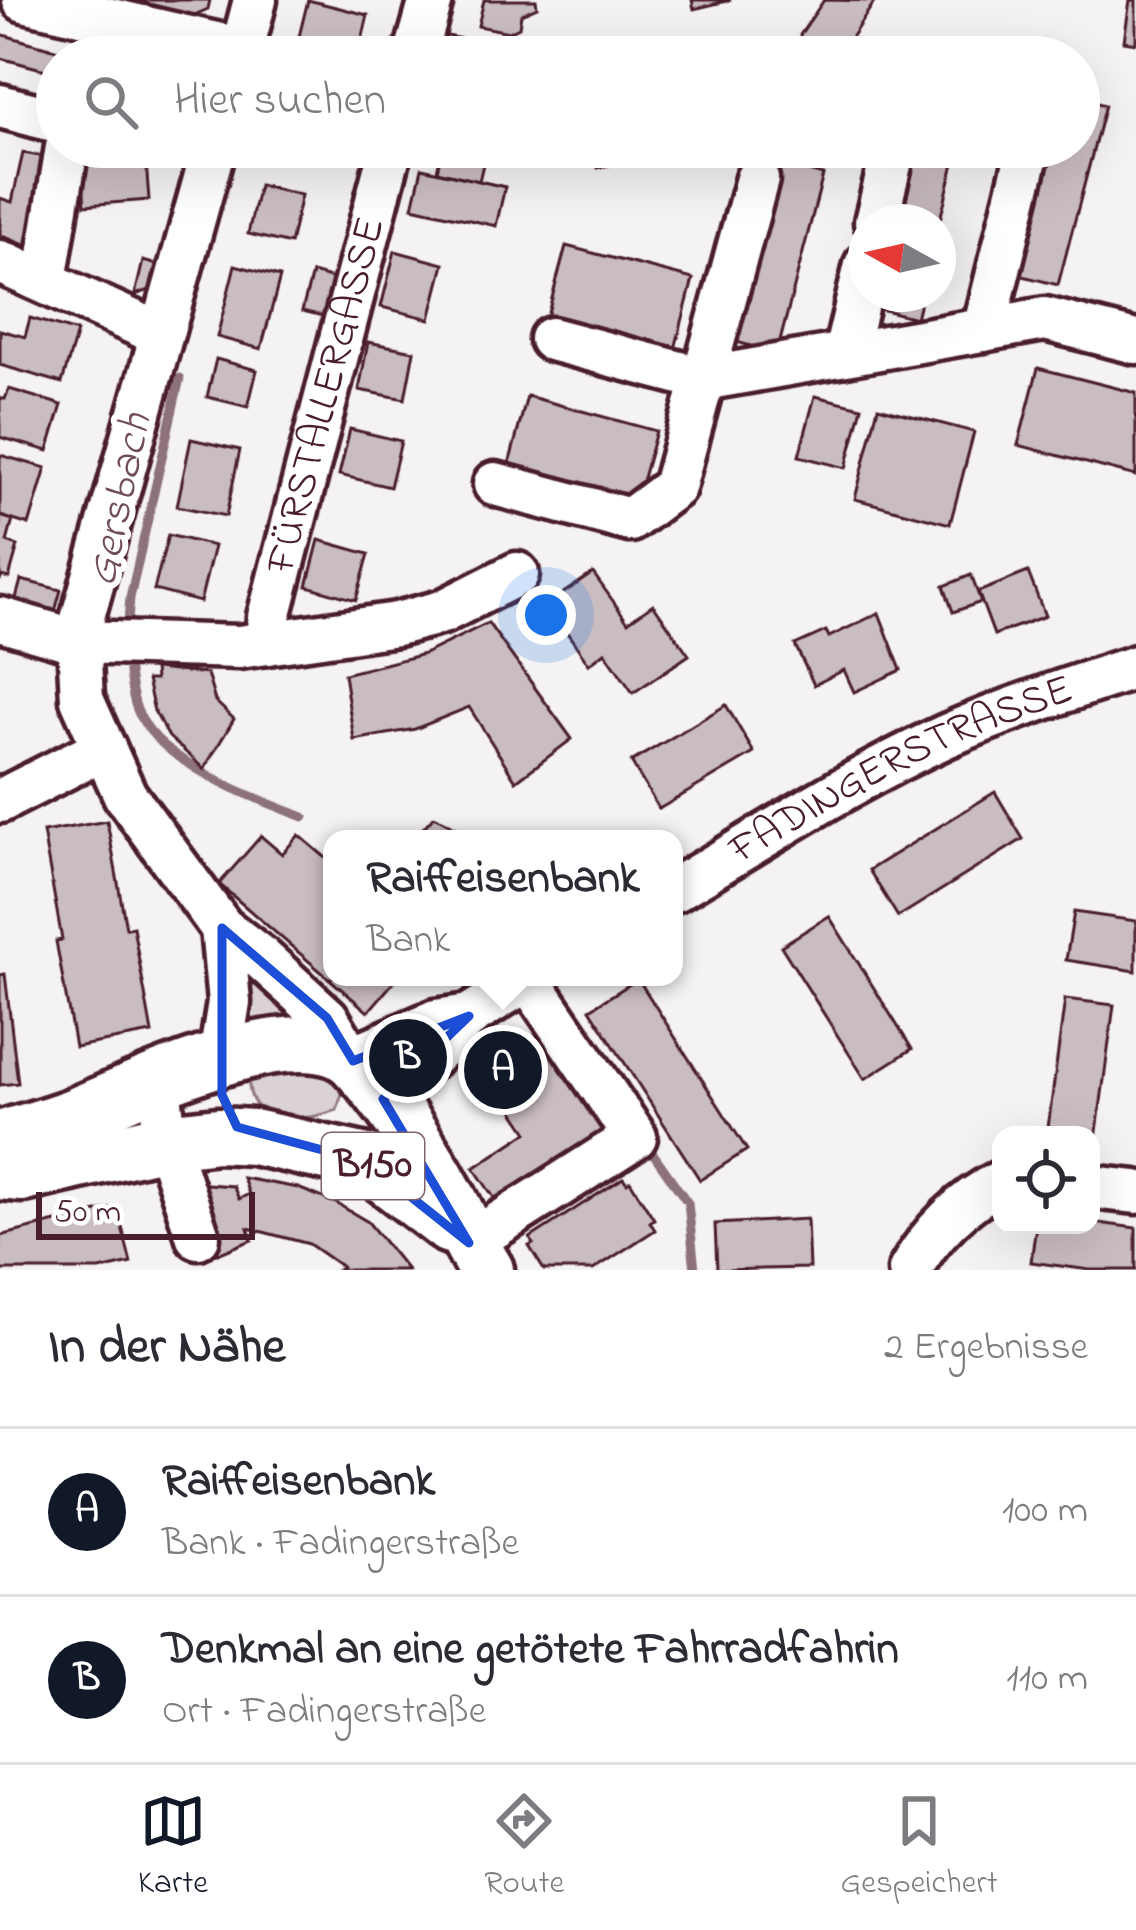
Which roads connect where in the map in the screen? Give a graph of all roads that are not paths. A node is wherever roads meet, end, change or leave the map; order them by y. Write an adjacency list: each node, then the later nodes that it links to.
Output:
1 (24, 0): 4 (street)
2 (255, 0): 5 (street)
3 (430, 0): 6 (street)
4 (169, 36)
5 (246, 36)
6 (421, 36)
7 (0, 106): 8 (street)
8 (36, 116)
9 (64, 168): 17 (street)
10 (208, 168): 20 (street)
11 (385, 168): 29 (street, FÜRSTALLERGASSE)
12 (888, 168): 15 (street)
13 (1024, 168): 19 (street)
14 (757, 178): 24 (street)
15 (880, 204)
16 (0, 262): 17 (street)
17 (45, 280): 20 (street)
18 (855, 312): 23 (street)
19 (984, 329): 22 (street); 23 (street)
20 (160, 334): 28 (street)
21 (551, 339): 24 (street)
22 (1136, 342)
23 (845, 354): 24 (street)
24 (703, 379): 25 (street)
25 (495, 484)
26 (517, 574): 29 (street, FÜRSTALLERGASSE)
27 (0, 619): 28 (street, FÜRSTALLERGASSE)
28 (79, 642): 29 (street, FÜRSTALLERGASSE); 31 (street)
29 (267, 643)
30 (1136, 667): 33 (street, FADINGERSTRASSE)
31 (104, 748): 32 (street); 34 (street)
32 (0, 801)
33 (683, 885)
34 (221, 928): 37 (street); 38 (street)
35 (517, 986): 38 (street)
36 (535, 986): 47 (street)
37 (220, 1058): 38 (main road, B150); 39 (main road, B150); 40 (main road)
38 (367, 1079): 40 (main road); 47 (main road, B150)
39 (161, 1113): 40 (main road, B150); 41 (main road, B150); 42 (main road, B150); 46 (street)
40 (241, 1125): 47 (main road, B150)
41 (0, 1139)
42 (1, 1172)
43 (992, 1186): 48 (street)
44 (1100, 1188): 45 (street)
45 (1136, 1192)
46 (198, 1237)
47 (478, 1257)
48 (910, 1270)

